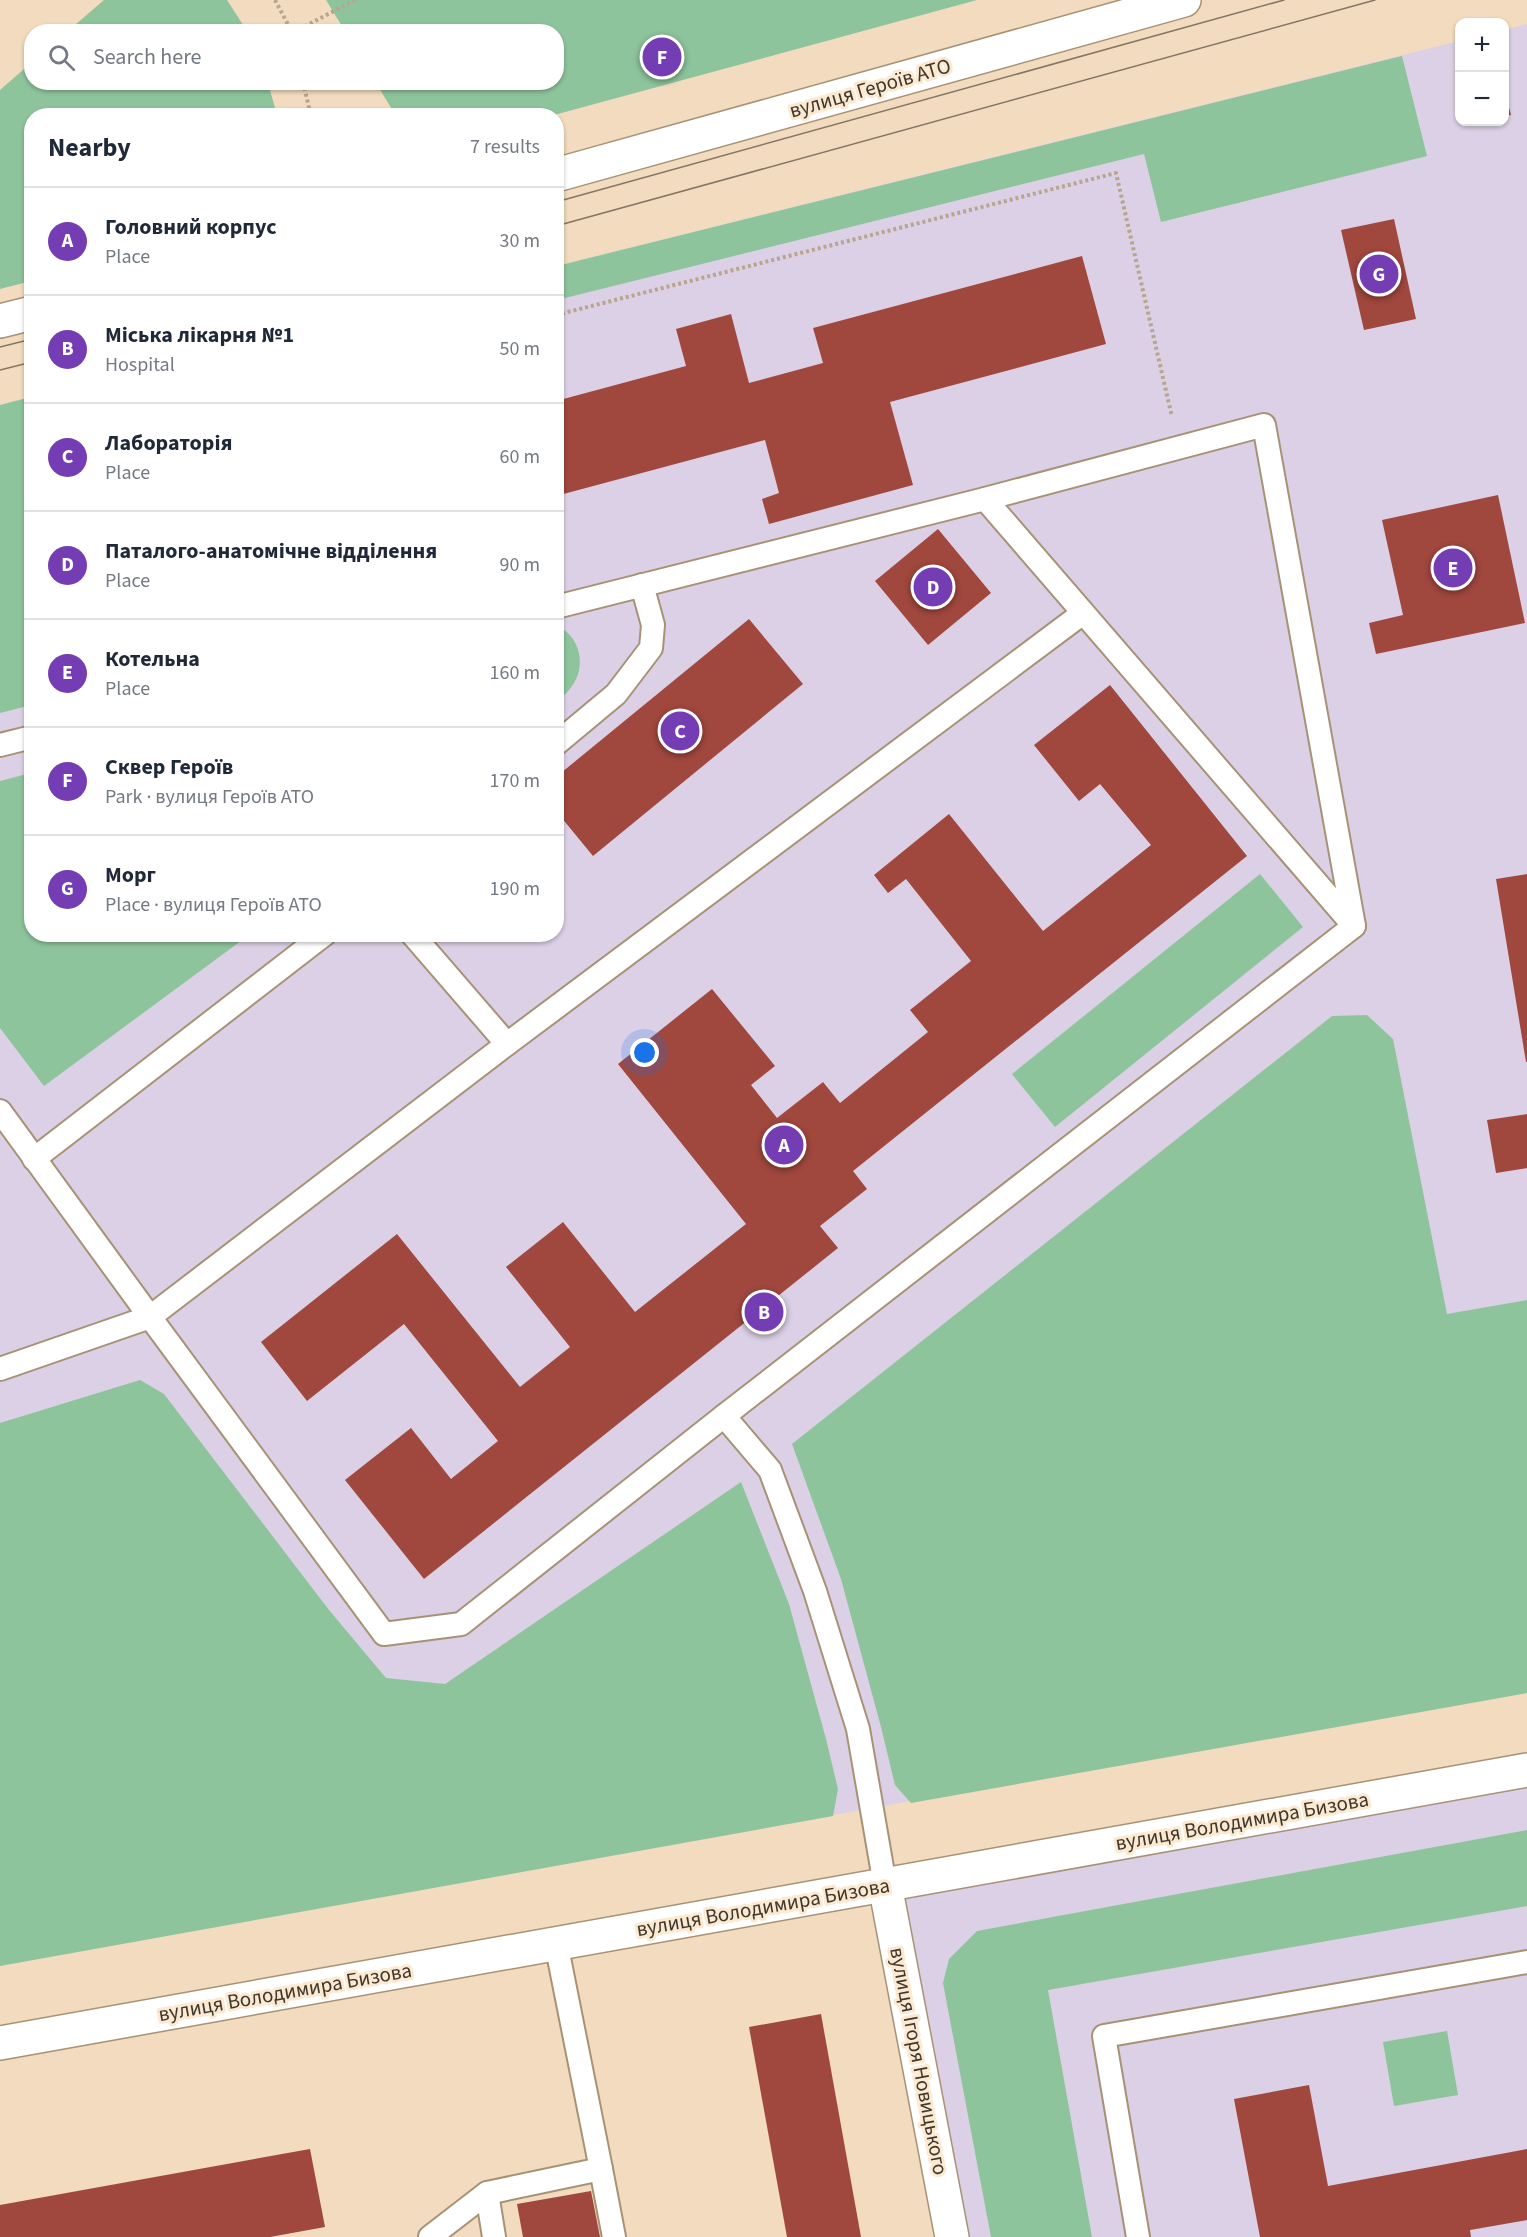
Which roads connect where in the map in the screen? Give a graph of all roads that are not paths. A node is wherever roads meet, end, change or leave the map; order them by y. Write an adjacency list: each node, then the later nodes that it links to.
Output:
1 (1184, 0): 2 (street, вулиця Героїв АТО)
2 (564, 173)
3 (24, 315): 4 (street)
4 (0, 321)
5 (985, 499): 6 (lane); 8 (lane); 12 (lane)
6 (642, 585): 7 (lane); 9 (lane)
7 (564, 605)
8 (1083, 613): 12 (lane); 15 (lane)
9 (564, 737)
10 (24, 739): 11 (lane)
11 (0, 745)
12 (1353, 926): 20 (lane)
13 (316, 942): 17 (lane)
14 (419, 942): 15 (lane)
15 (507, 1044): 18 (lane)
16 (0, 1111): 17 (lane)
17 (34, 1159): 18 (lane)
18 (150, 1317): 19 (lane); 20 (lane)
19 (0, 1369)
20 (724, 1416): 22 (lane)
21 (1527, 1770): 22 (street, вулиця Володимира Бизова)
22 (885, 1885): 23 (street, вулиця Володимира Бизова); 31 (street, вулиця Ігоря Новицького)
23 (556, 1943): 25 (street, вулиця Володимира Бизова); 26 (lane)
24 (1527, 1962): 32 (lane)
25 (0, 2043)
26 (601, 2169): 27 (lane); 30 (lane)
27 (486, 2193): 28 (lane); 29 (lane)
28 (430, 2237)
29 (494, 2237)
30 (614, 2237)
31 (952, 2237)
32 (1138, 2237)

